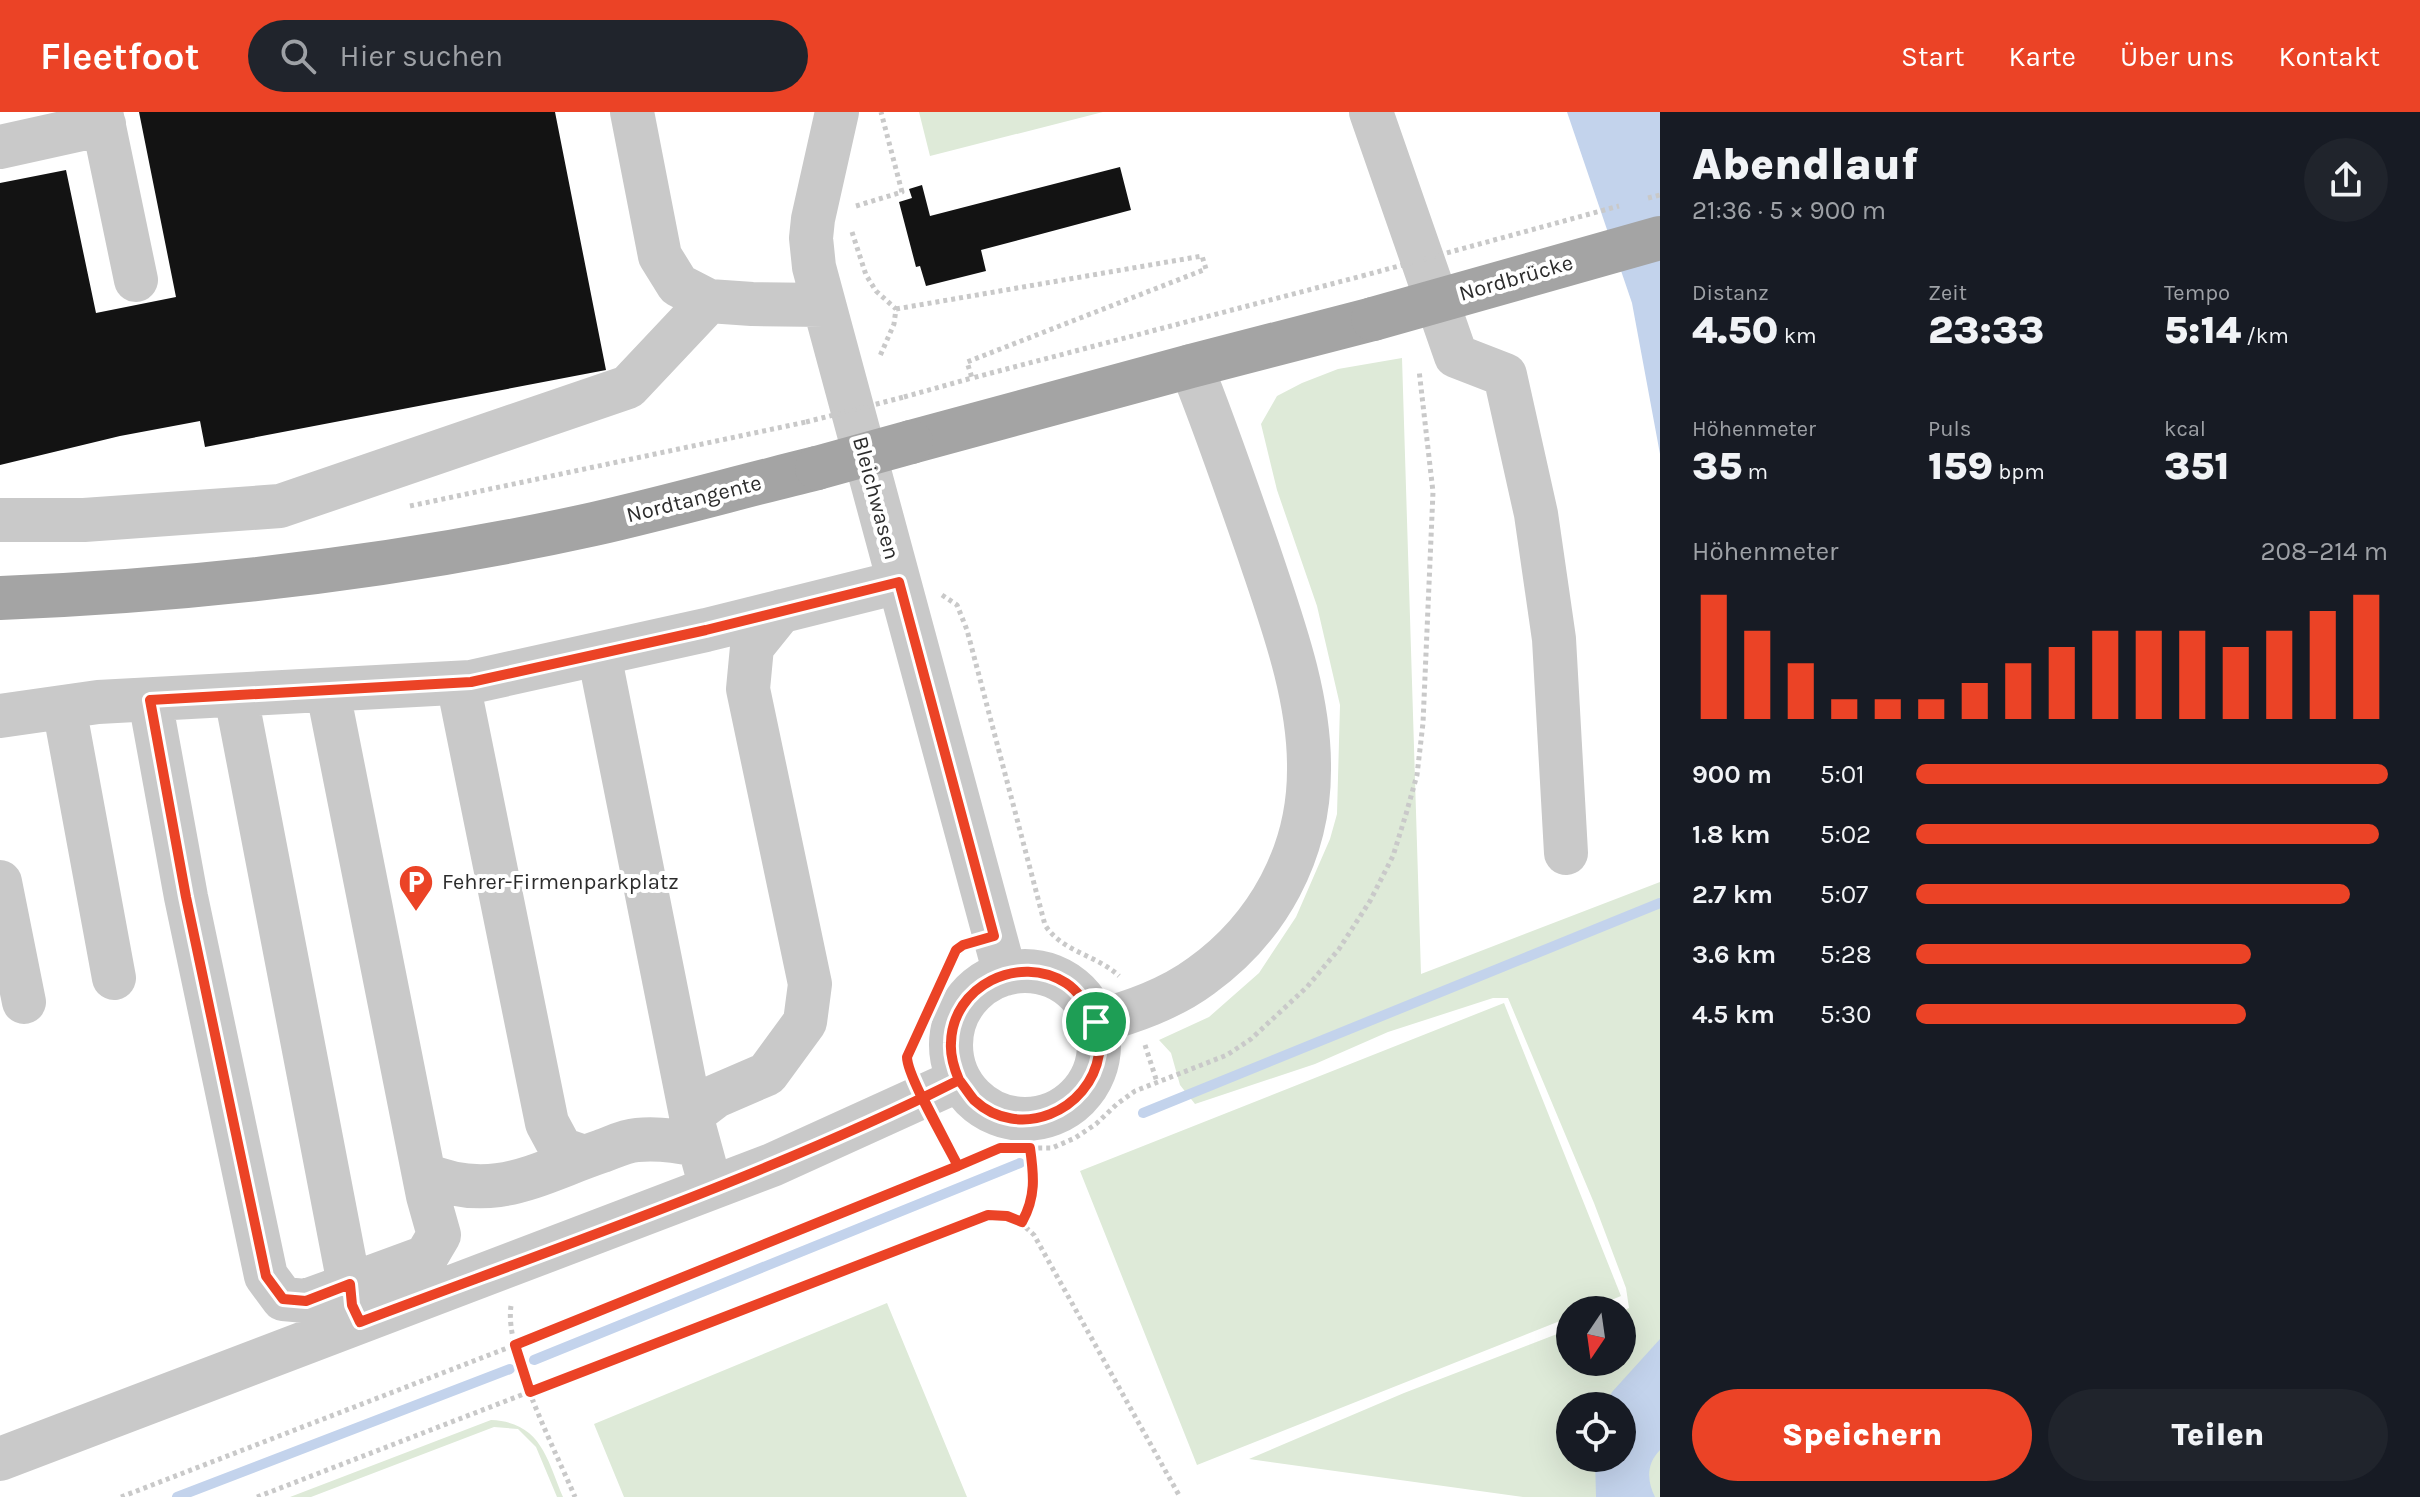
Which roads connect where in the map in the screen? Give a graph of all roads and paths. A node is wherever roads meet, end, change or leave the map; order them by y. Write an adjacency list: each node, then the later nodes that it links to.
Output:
1 (632, 112): 15 (street)
2 (837, 112): 16 (street, Bleichwasen)
3 (881, 112): 9 (path)
4 (1371, 112): 37 (street)
5 (103, 118): 6 (street); 14 (street)
6 (0, 147)
7 (1660, 195): 10 (path, bridge)
8 (1630, 203): 22 (path, bridge)
9 (850, 210)
10 (1652, 218): 18 (main road, Nordbrücke, bridge)
11 (848, 221): 17 (path)
12 (1404, 252): 13 (path)
13 (1408, 266)
14 (136, 280)
15 (709, 301): 16 (street); 26 (street)
16 (824, 305): 27 (street, Bleichwasen)
17 (896, 309): 20 (path); 22 (path)
18 (1373, 319): 21 (main road, Nordtangente)
19 (1427, 360): 46 (path)
20 (878, 363)
21 (1191, 366): 25 (main road, Nordtangente); 43 (street)
22 (972, 378): 24 (path, bridge)
23 (881, 400): 25 (path)
24 (806, 422)
25 (898, 429): 28 (main road, Nordtangente, bridge)
26 (0, 520)
27 (917, 584): 29 (street); 39 (path); 40 (street, Bleichwasen)
28 (0, 598)
29 (781, 611): 30 (street); 45 (street)
30 (599, 654): 31 (street); 45 (street)
31 (458, 683): 32 (street); 47 (street)
32 (328, 692): 33 (street); 49 (street)
33 (236, 696): 34 (street); 52 (street)
34 (150, 700): 35 (street); 52 (street)
35 (64, 707): 36 (street); 41 (street)
36 (0, 716)
37 (1566, 853)
38 (0, 882): 42 (street)
39 (1045, 925)
40 (1000, 955): 43 (street); 44 (street); 44 (path)
41 (114, 978)
42 (24, 1002)
43 (1096, 1022): 44 (street)
44 (941, 1089): 48 (path); 50 (street)
45 (695, 1130): 47 (street); 50 (street)
46 (1030, 1148): 48 (path); 51 (path)
47 (584, 1157): 49 (street)
48 (958, 1166): 53 (path)
49 (424, 1174): 52 (street)
50 (711, 1188): 52 (street)
51 (1022, 1222): 54 (path); 59 (path)
52 (355, 1303): 55 (street)
53 (515, 1345): 54 (path); 56 (path)
54 (530, 1392): 57 (path); 58 (path)
55 (0, 1459)
56 (121, 1497)
57 (257, 1497)
58 (575, 1497)
59 (1180, 1497)

